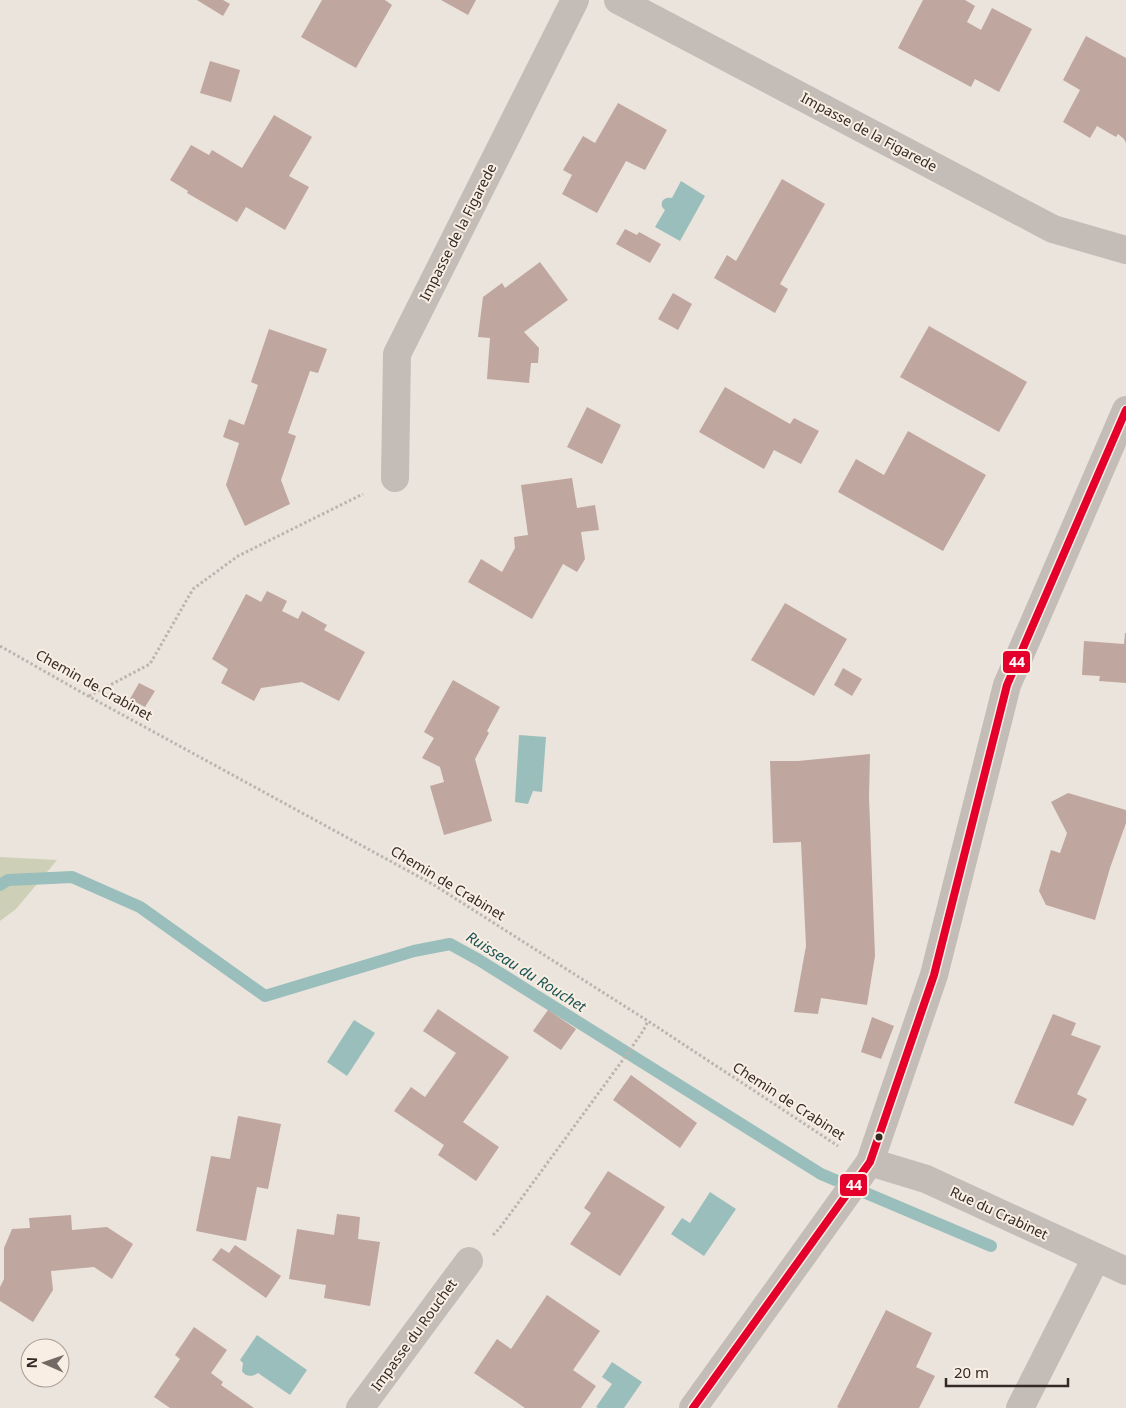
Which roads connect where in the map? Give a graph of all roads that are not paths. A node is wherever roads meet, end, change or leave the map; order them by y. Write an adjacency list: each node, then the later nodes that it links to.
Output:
1 (576, 0): 5 (street, Impasse de la Figarede)
2 (618, 0): 3 (street, Impasse de la Figarede)
3 (1126, 250)
4 (1126, 410): 6 (street)
5 (395, 478)
6 (858, 1178): 7 (street, Rue du Crabinet); 11 (street)
7 (1096, 1258): 9 (street, Rue du Crabinet); 12 (street)
8 (469, 1261): 10 (street, Impasse du Rouchet)
9 (1126, 1270)
10 (360, 1408)
11 (693, 1408)
12 (1020, 1408)

